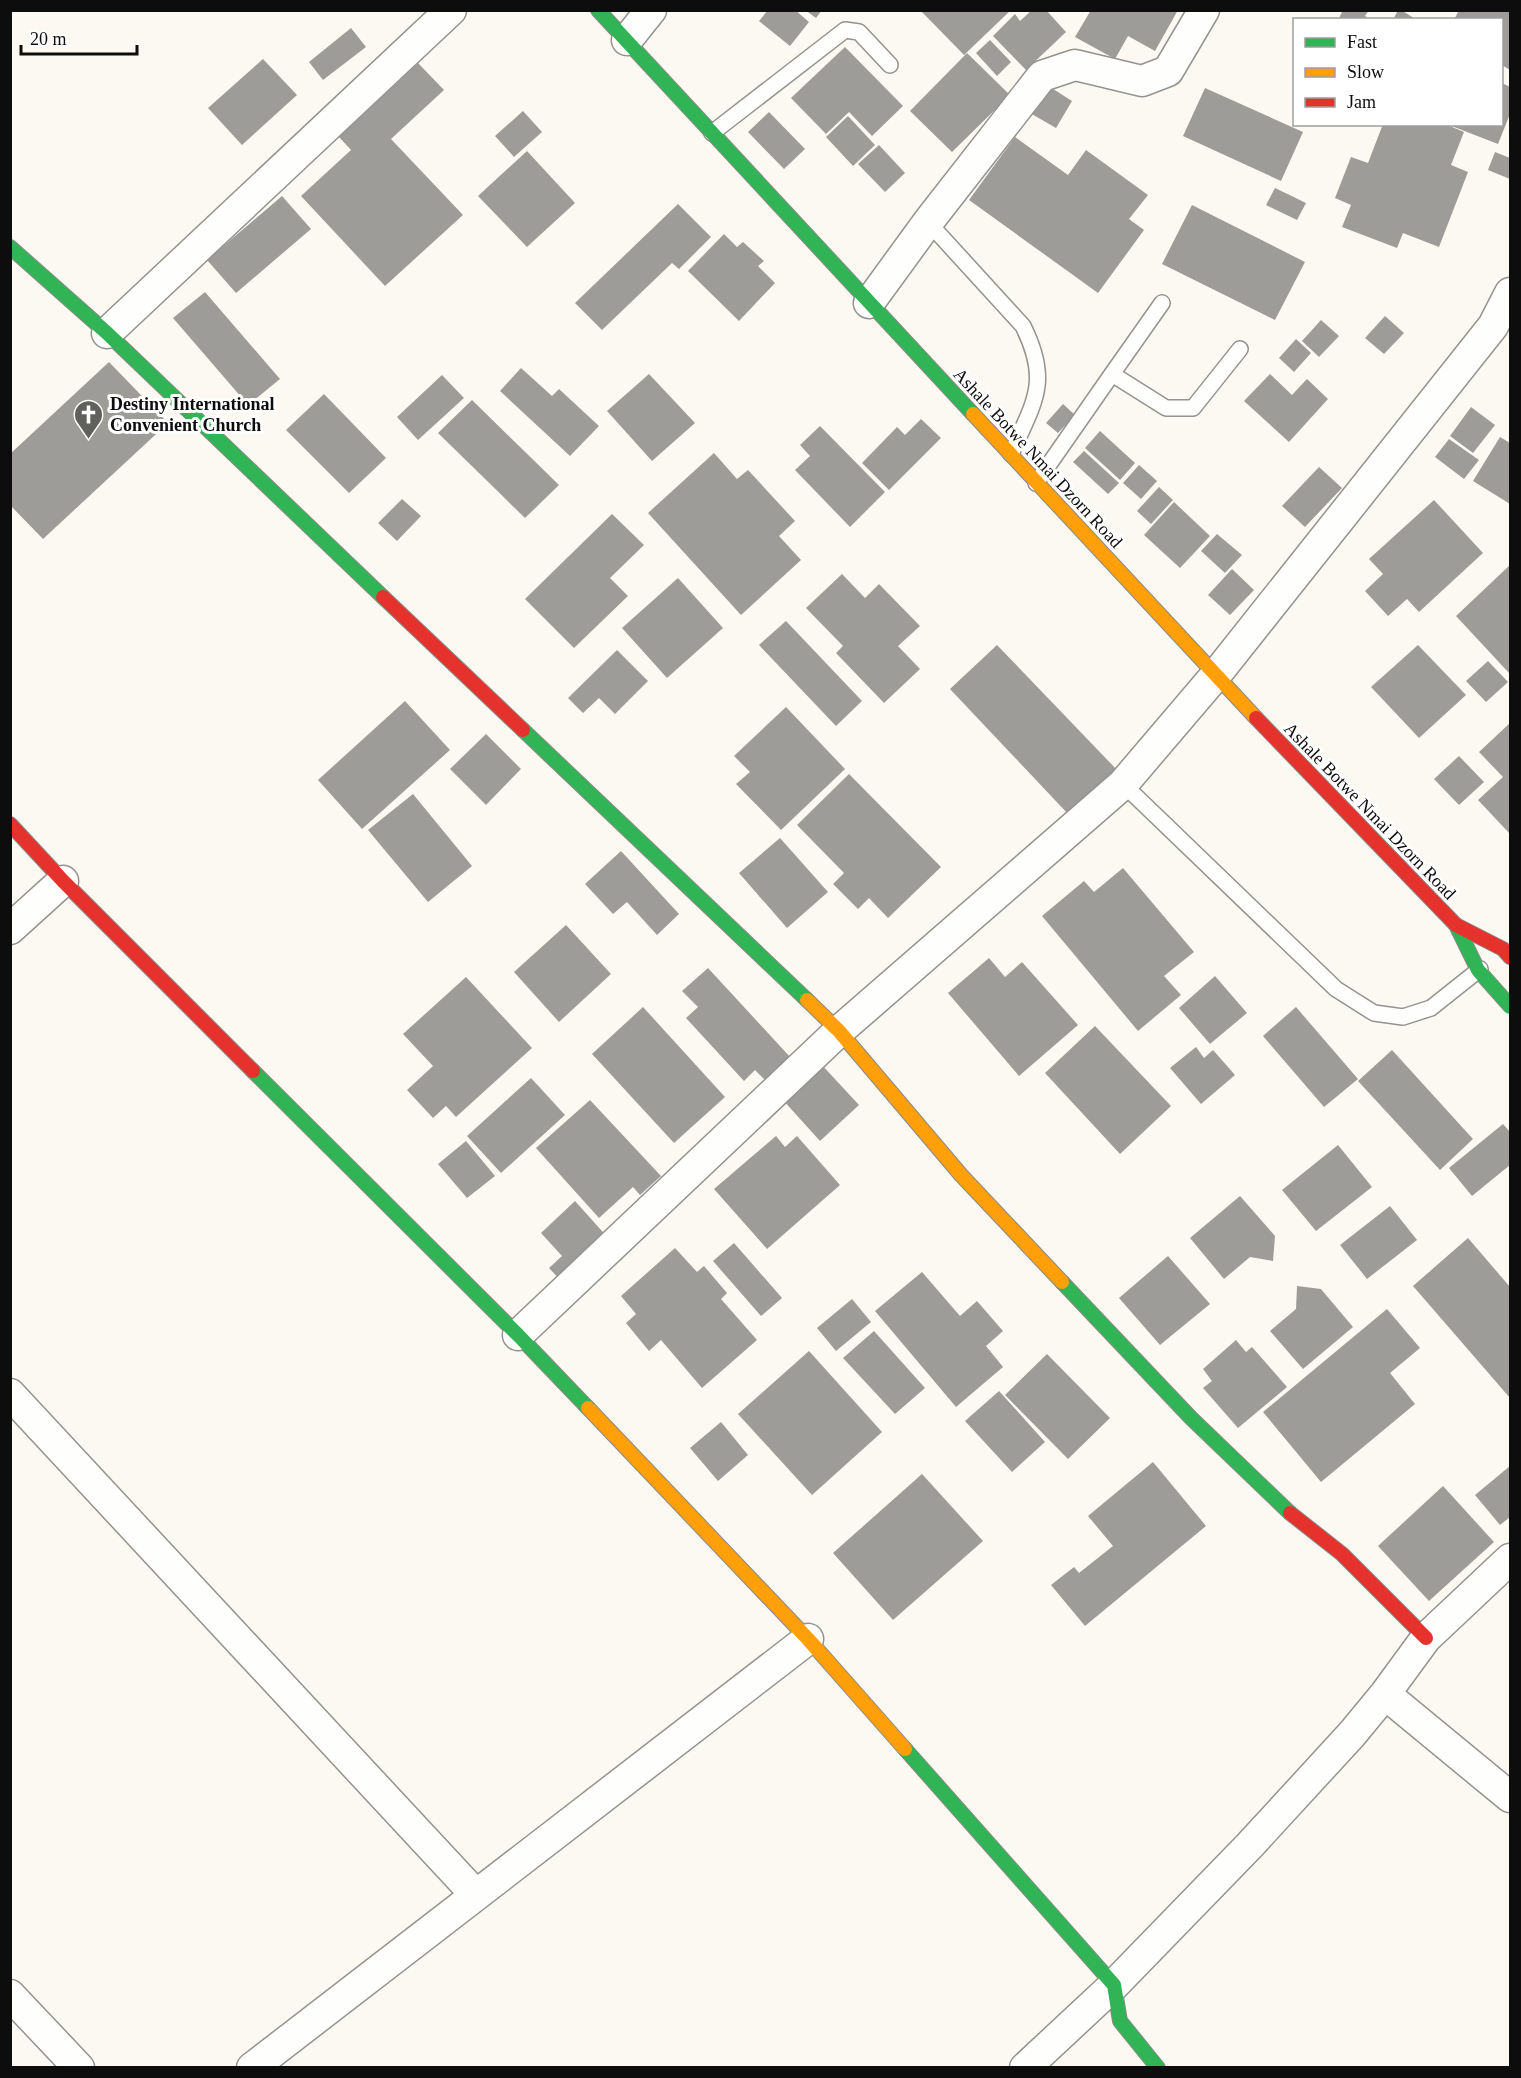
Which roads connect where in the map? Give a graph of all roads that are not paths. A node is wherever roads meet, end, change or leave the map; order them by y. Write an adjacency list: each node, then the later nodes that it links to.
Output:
1 (451, 10): 14 (street)
2 (598, 10): 5 (street, Ashale Botwe Nmai Dzorn Road)
3 (651, 10): 5 (street)
4 (1204, 10): 8 (street)
5 (627, 40): 7 (street, Ashale Botwe Nmai Dzorn Road)
6 (890, 66): 7 (lane)
7 (712, 133): 11 (street, Ashale Botwe Nmai Dzorn Road)
8 (928, 222): 11 (street); 17 (lane)
9 (10, 247): 14 (street)
10 (1510, 292): 13 (street)
11 (869, 303): 17 (street, Ashale Botwe Nmai Dzorn Road)
12 (1162, 303): 16 (lane)
13 (1502, 330): 19 (street)
14 (107, 333): 28 (street)
15 (1240, 349): 16 (lane)
16 (1112, 374): 18 (lane)
17 (1011, 454): 18 (street, Ashale Botwe Nmai Dzorn Road)
18 (1036, 483): 19 (street, Ashale Botwe Nmai Dzorn Road)
19 (1215, 676): 20 (street); 23 (street, Ashale Botwe Nmai Dzorn Road)
20 (1123, 784): 26 (lane); 28 (street)
21 (10, 825): 22 (street)
22 (63, 880): 24 (street); 29 (street)
23 (1456, 925): 25 (street, Ashale Botwe Nmai Dzorn Road); 26 (street, Ashale Botwe Nmai Dzorn Road)
24 (10, 929)
25 (1507, 953): 26 (lane)
26 (1478, 970): 27 (street, Ashale Botwe Nmai Dzorn Road)
27 (1510, 1006)
28 (839, 1031): 29 (street); 32 (street)
29 (518, 1335): 33 (street)
30 (10, 1394): 36 (street)
31 (1510, 1559): 32 (street)
32 (1425, 1638): 34 (street)
33 (808, 1639): 36 (street); 37 (street)
34 (1385, 1694): 35 (street); 37 (street)
35 (1510, 1797)
36 (476, 1895): 40 (street)
37 (1114, 1985): 41 (street); 42 (street)
38 (10, 1995): 39 (street)
39 (79, 2067)
40 (252, 2067)
41 (1024, 2067)
42 (1158, 2067)

